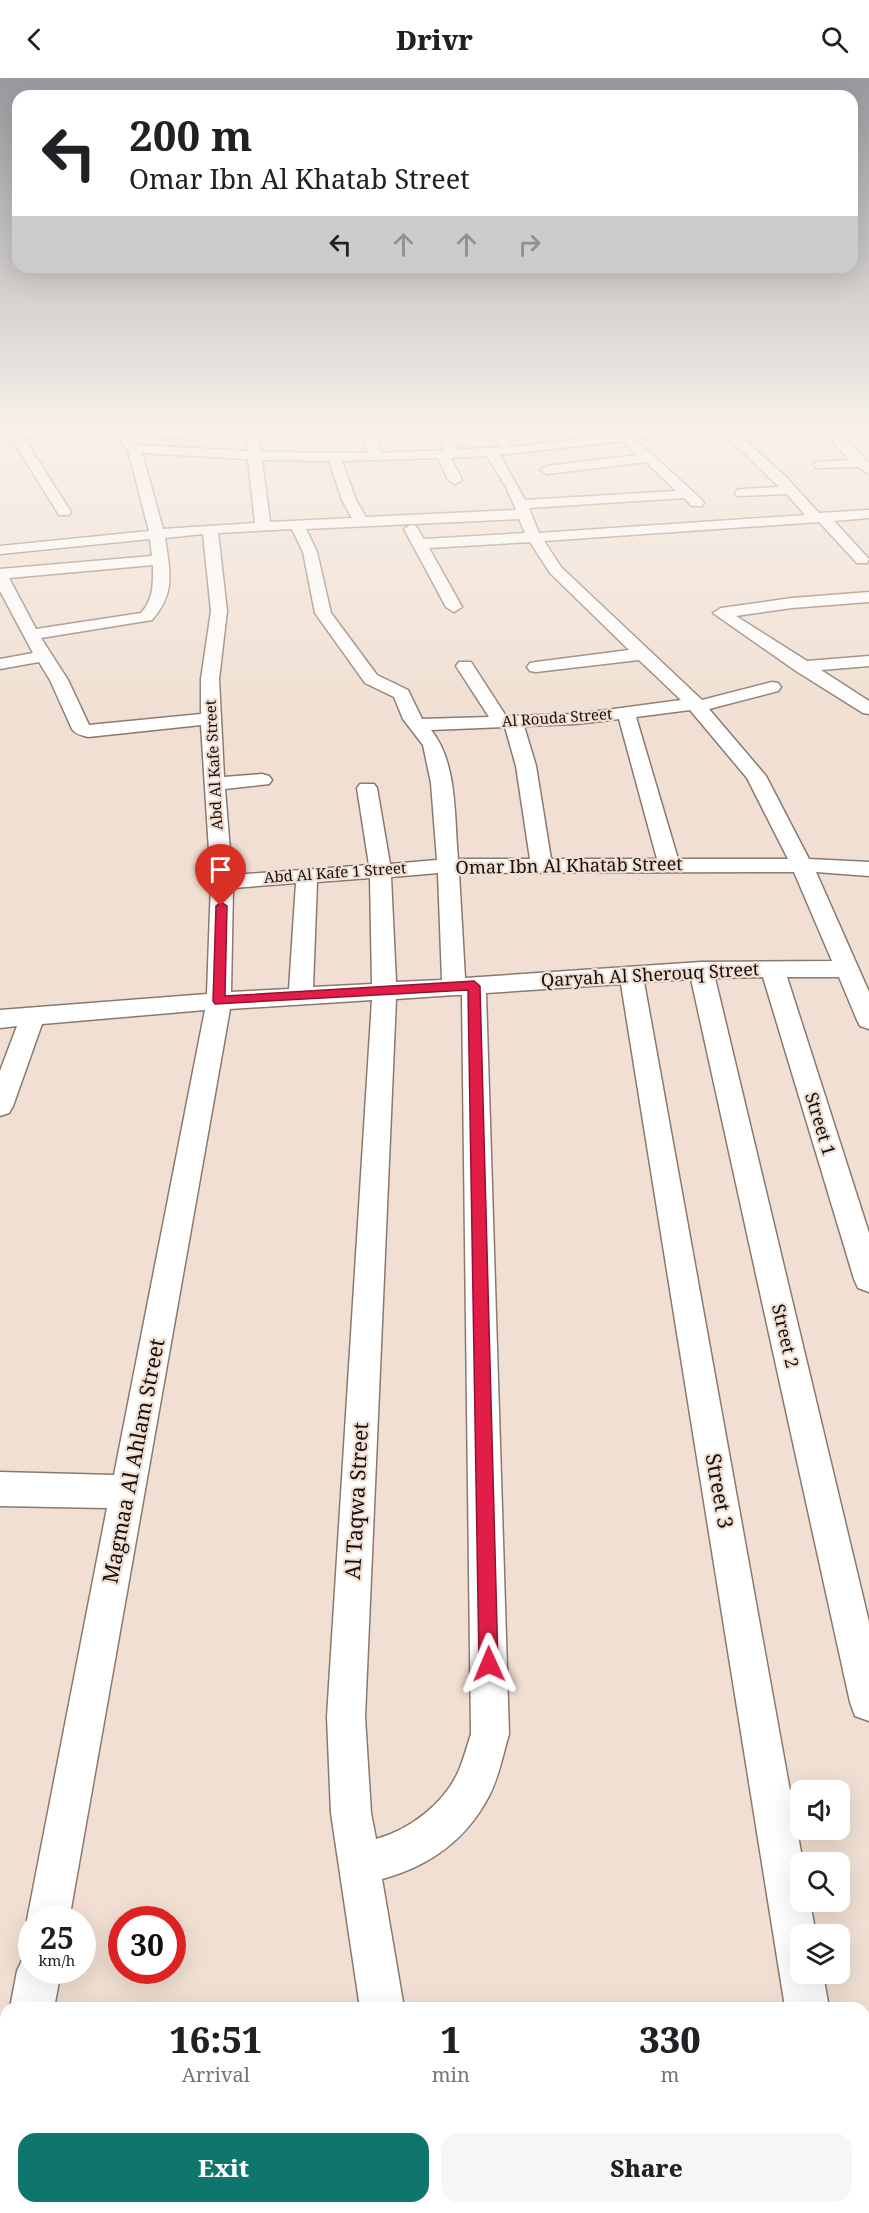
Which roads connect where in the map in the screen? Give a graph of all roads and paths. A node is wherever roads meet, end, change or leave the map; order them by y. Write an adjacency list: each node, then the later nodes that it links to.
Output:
1 (297, 525): 37 (street)
2 (156, 526): 11 (street)
3 (263, 526): 4 (street); 10 (street)
4 (275, 526)
5 (409, 526): 14 (street)
6 (530, 526): 12 (street)
7 (711, 526): 9 (street)
8 (827, 526): 18 (street)
9 (675, 529): 12 (street); 15 (street)
10 (210, 530): 11 (street); 35 (street, Abd Al Kafe Street)
11 (158, 534): 13 (street); 17 (street)
12 (534, 537): 14 (street); 24 (street)
13 (58, 544): 16 (street); 19 (street)
14 (420, 544): 22 (street)
15 (687, 548)
16 (0, 550)
17 (159, 560): 19 (street); 23 (street)
18 (862, 560)
19 (61, 568): 20 (street)
20 (0, 575): 23 (street)
21 (869, 597): 30 (street)
22 (454, 607)
23 (31, 635): 25 (street)
24 (642, 654): 29 (street); 32 (street)
25 (43, 656): 27 (street); 35 (street)
26 (869, 661): 30 (street)
27 (0, 664)
28 (465, 666): 36 (street)
29 (536, 667)
30 (802, 667): 33 (street)
31 (772, 687): 32 (street, Al Rouda Street)
32 (697, 706): 34 (street, Al Rouda Street); 43 (street)
33 (869, 709)
34 (626, 712): 36 (street, Al Rouda Street); 41 (street)
35 (210, 719): 39 (street, Abd Al Kafe Street)
36 (507, 722): 37 (street, Al Rouda Street); 42 (street)
37 (417, 725): 44 (street)
38 (262, 780): 39 (street)
39 (214, 784): 48 (street, Abd Al Kafe Street)
40 (367, 788): 45 (street, Al Taqwa Street)
41 (669, 863): 42 (street, Omar Ibn Al Khatab Street); 43 (street, Omar Ibn Al Khatab Street)
42 (541, 864): 44 (street, Omar Ibn Al Khatab Street)
43 (802, 865): 46 (street, Omar Ibn Al Khatab Street); 50 (street)
44 (448, 866): 45 (street, Abd Al Kafe 1 Street); 53 (street, Omar Ibn Al Khatab Street)
45 (380, 869): 47 (street, Abd Al Kafe 1 Street); 54 (street, Al Taqwa Street)
46 (869, 869)
47 (307, 875): 48 (street, Abd Al Kafe 1 Street); 55 (street)
48 (222, 882): 56 (street, Abd Al Kafe Street)
49 (772, 968): 50 (street, Qaryah Al Sherouq Street); 51 (street, Qaryah Al Sherouq Street); 61 (street, Street 1)
50 (847, 969): 59 (street)
51 (702, 970): 52 (street, Qaryah Al Sherouq Street); 64 (street, Street 2)
52 (631, 975): 53 (street, Qaryah Al Sherouq Street); 70 (street, Street 3)
53 (464, 986): 54 (street); 65 (street, Omar Ibn Al Khatab Street)
54 (384, 991): 55 (street); 65 (street, Al Taqwa Street)
55 (301, 996): 56 (street)
56 (219, 1001): 57 (street); 63 (street, Magmaa Al Ahlam Street)
57 (33, 1015): 58 (street); 60 (street)
58 (0, 1019)
59 (869, 1020)
60 (0, 1106)
61 (869, 1279)
62 (0, 1489): 63 (street)
63 (128, 1492): 66 (street, Magmaa Al Ahlam Street)
64 (869, 1702)
65 (357, 1864): 69 (street, Al Taqwa Street)
66 (51, 1906)
67 (37, 1984): 68 (street)
68 (33, 2002)
69 (381, 2002)
70 (806, 2002)

